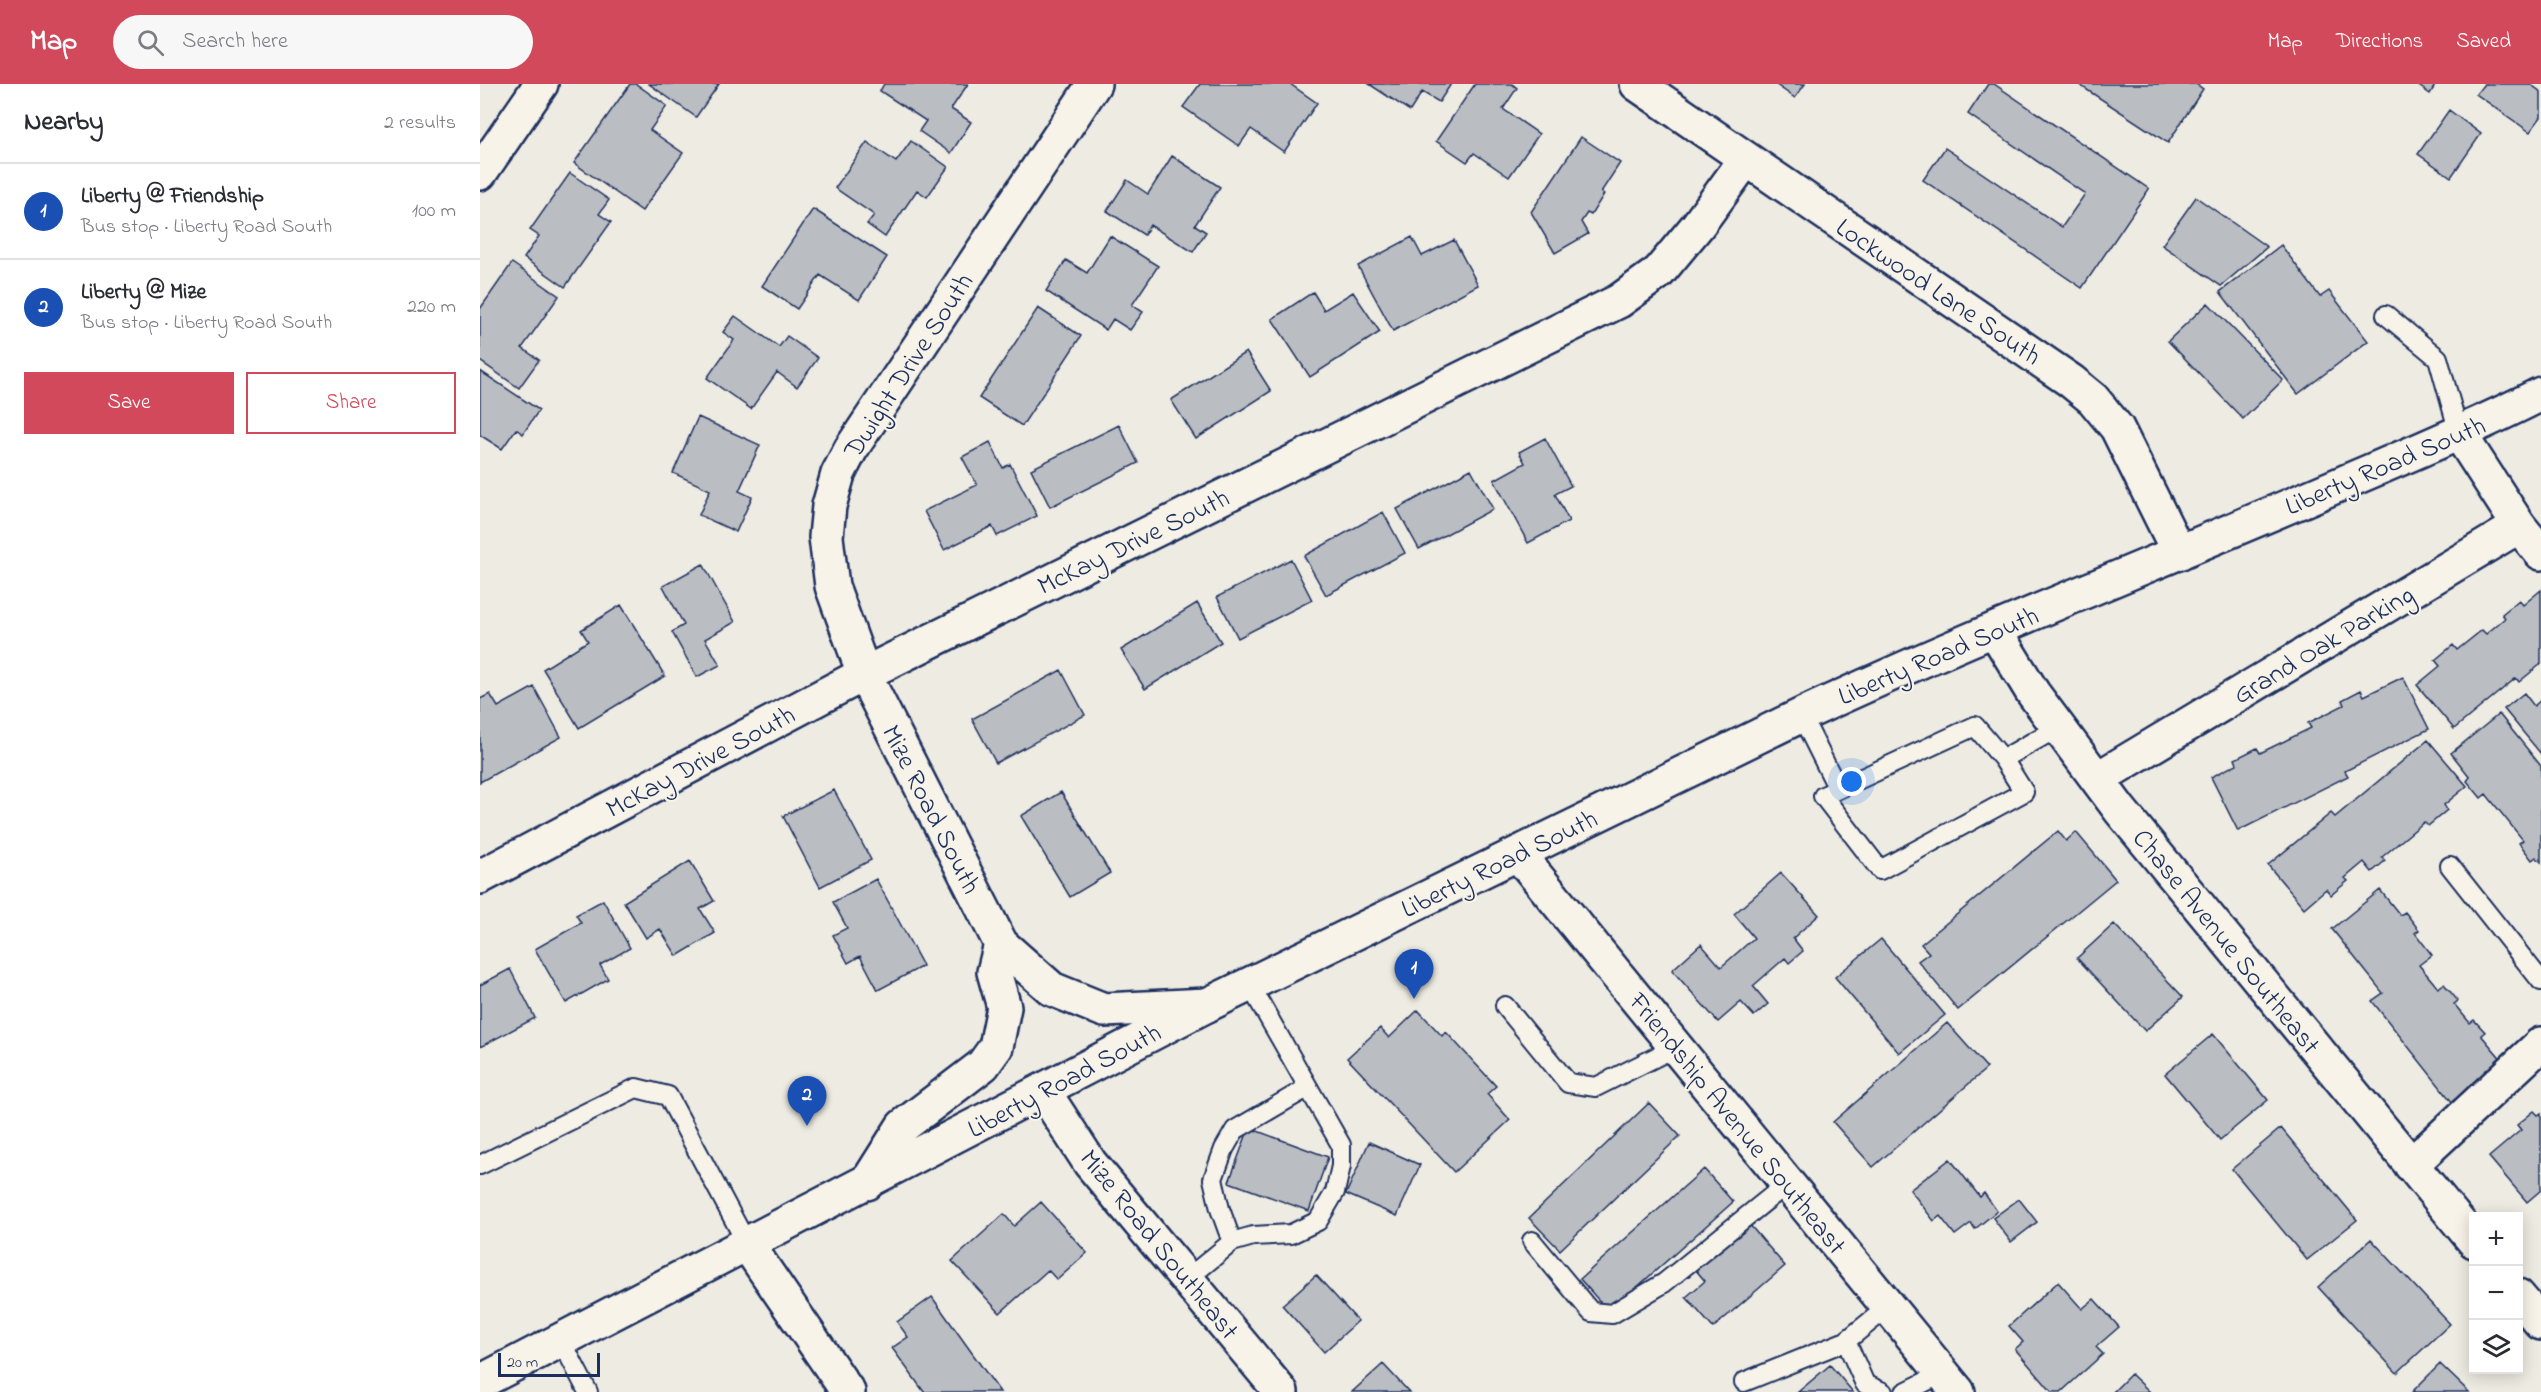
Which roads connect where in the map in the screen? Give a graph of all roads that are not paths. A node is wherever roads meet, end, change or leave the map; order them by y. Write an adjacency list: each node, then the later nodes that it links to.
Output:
1 (541, 84): 5 (street)
2 (1094, 84): 13 (street, Dwight Drive South)
3 (1637, 84): 4 (street, Lockwood Lane South)
4 (1746, 159): 10 (street, Lockwood Lane South); 13 (street, McKay Drive South)
5 (480, 173)
6 (2386, 315): 8 (lane)
7 (2541, 394): 8 (street, Liberty Road South)
8 (2459, 433): 9 (street); 10 (street, Liberty Road South)
9 (2519, 526): 11 (street); 17 (street, Grand Oak Parking)
10 (2179, 553): 12 (street, Liberty Road South)
11 (2541, 553)
12 (1995, 631): 14 (street, Liberty Road South); 15 (street, Chase Avenue Southeast)
13 (864, 674): 21 (street, McKay Drive South); 22 (street, Mize Road South)
14 (1801, 715): 18 (lane); 19 (street, Liberty Road South)
15 (2059, 727): 16 (lane); 17 (street, Chase Avenue Southeast)
16 (2003, 759): 18 (lane); 18 (lane)
17 (2097, 779): 32 (street, Chase Avenue Southeast)
18 (1838, 789)
19 (1518, 854): 24 (street, Liberty Road South); 28 (street, Friendship Avenue Southeast)
20 (2450, 866): 23 (lane)
21 (480, 877)
22 (1001, 944): 25 (street, Mize Road South); 33 (street)
23 (2541, 981)
24 (1250, 985): 25 (street, Liberty Road South); 29 (lane)
25 (1208, 1005): 30 (street, Liberty Road South)
26 (1505, 1006): 28 (lane)
27 (2541, 1044): 32 (street)
28 (1676, 1047): 34 (street, Friendship Avenue Southeast)
29 (1307, 1088): 37 (lane); 37 (lane)
30 (1044, 1092): 33 (street, Liberty Road South); 39 (street, Mize Road Southeast)
31 (480, 1165): 38 (lane)
32 (2411, 1165): 35 (street, Chase Avenue Southeast)
33 (867, 1182): 38 (street, Liberty Road South)
34 (1788, 1183): 36 (lane); 41 (street, Friendship Avenue Southeast)
35 (2469, 1235)
36 (1532, 1240)
37 (1232, 1242): 39 (lane)
38 (747, 1244): 43 (street, Liberty Road South); 49 (street)
39 (1187, 1279): 50 (street, Mize Road Southeast)
40 (2523, 1302): 42 (street)
41 (1888, 1307): 44 (lane); 47 (street, Friendship Avenue Southeast)
42 (2541, 1323)
43 (561, 1340): 45 (street, Liberty Road South); 48 (lane)
44 (1846, 1341): 46 (lane); 51 (lane)
45 (480, 1382)
46 (1744, 1382)
47 (1951, 1383): 52 (lane)
48 (588, 1392)
49 (848, 1392)
50 (1281, 1392)
51 (1883, 1392)
52 (1905, 1392)

